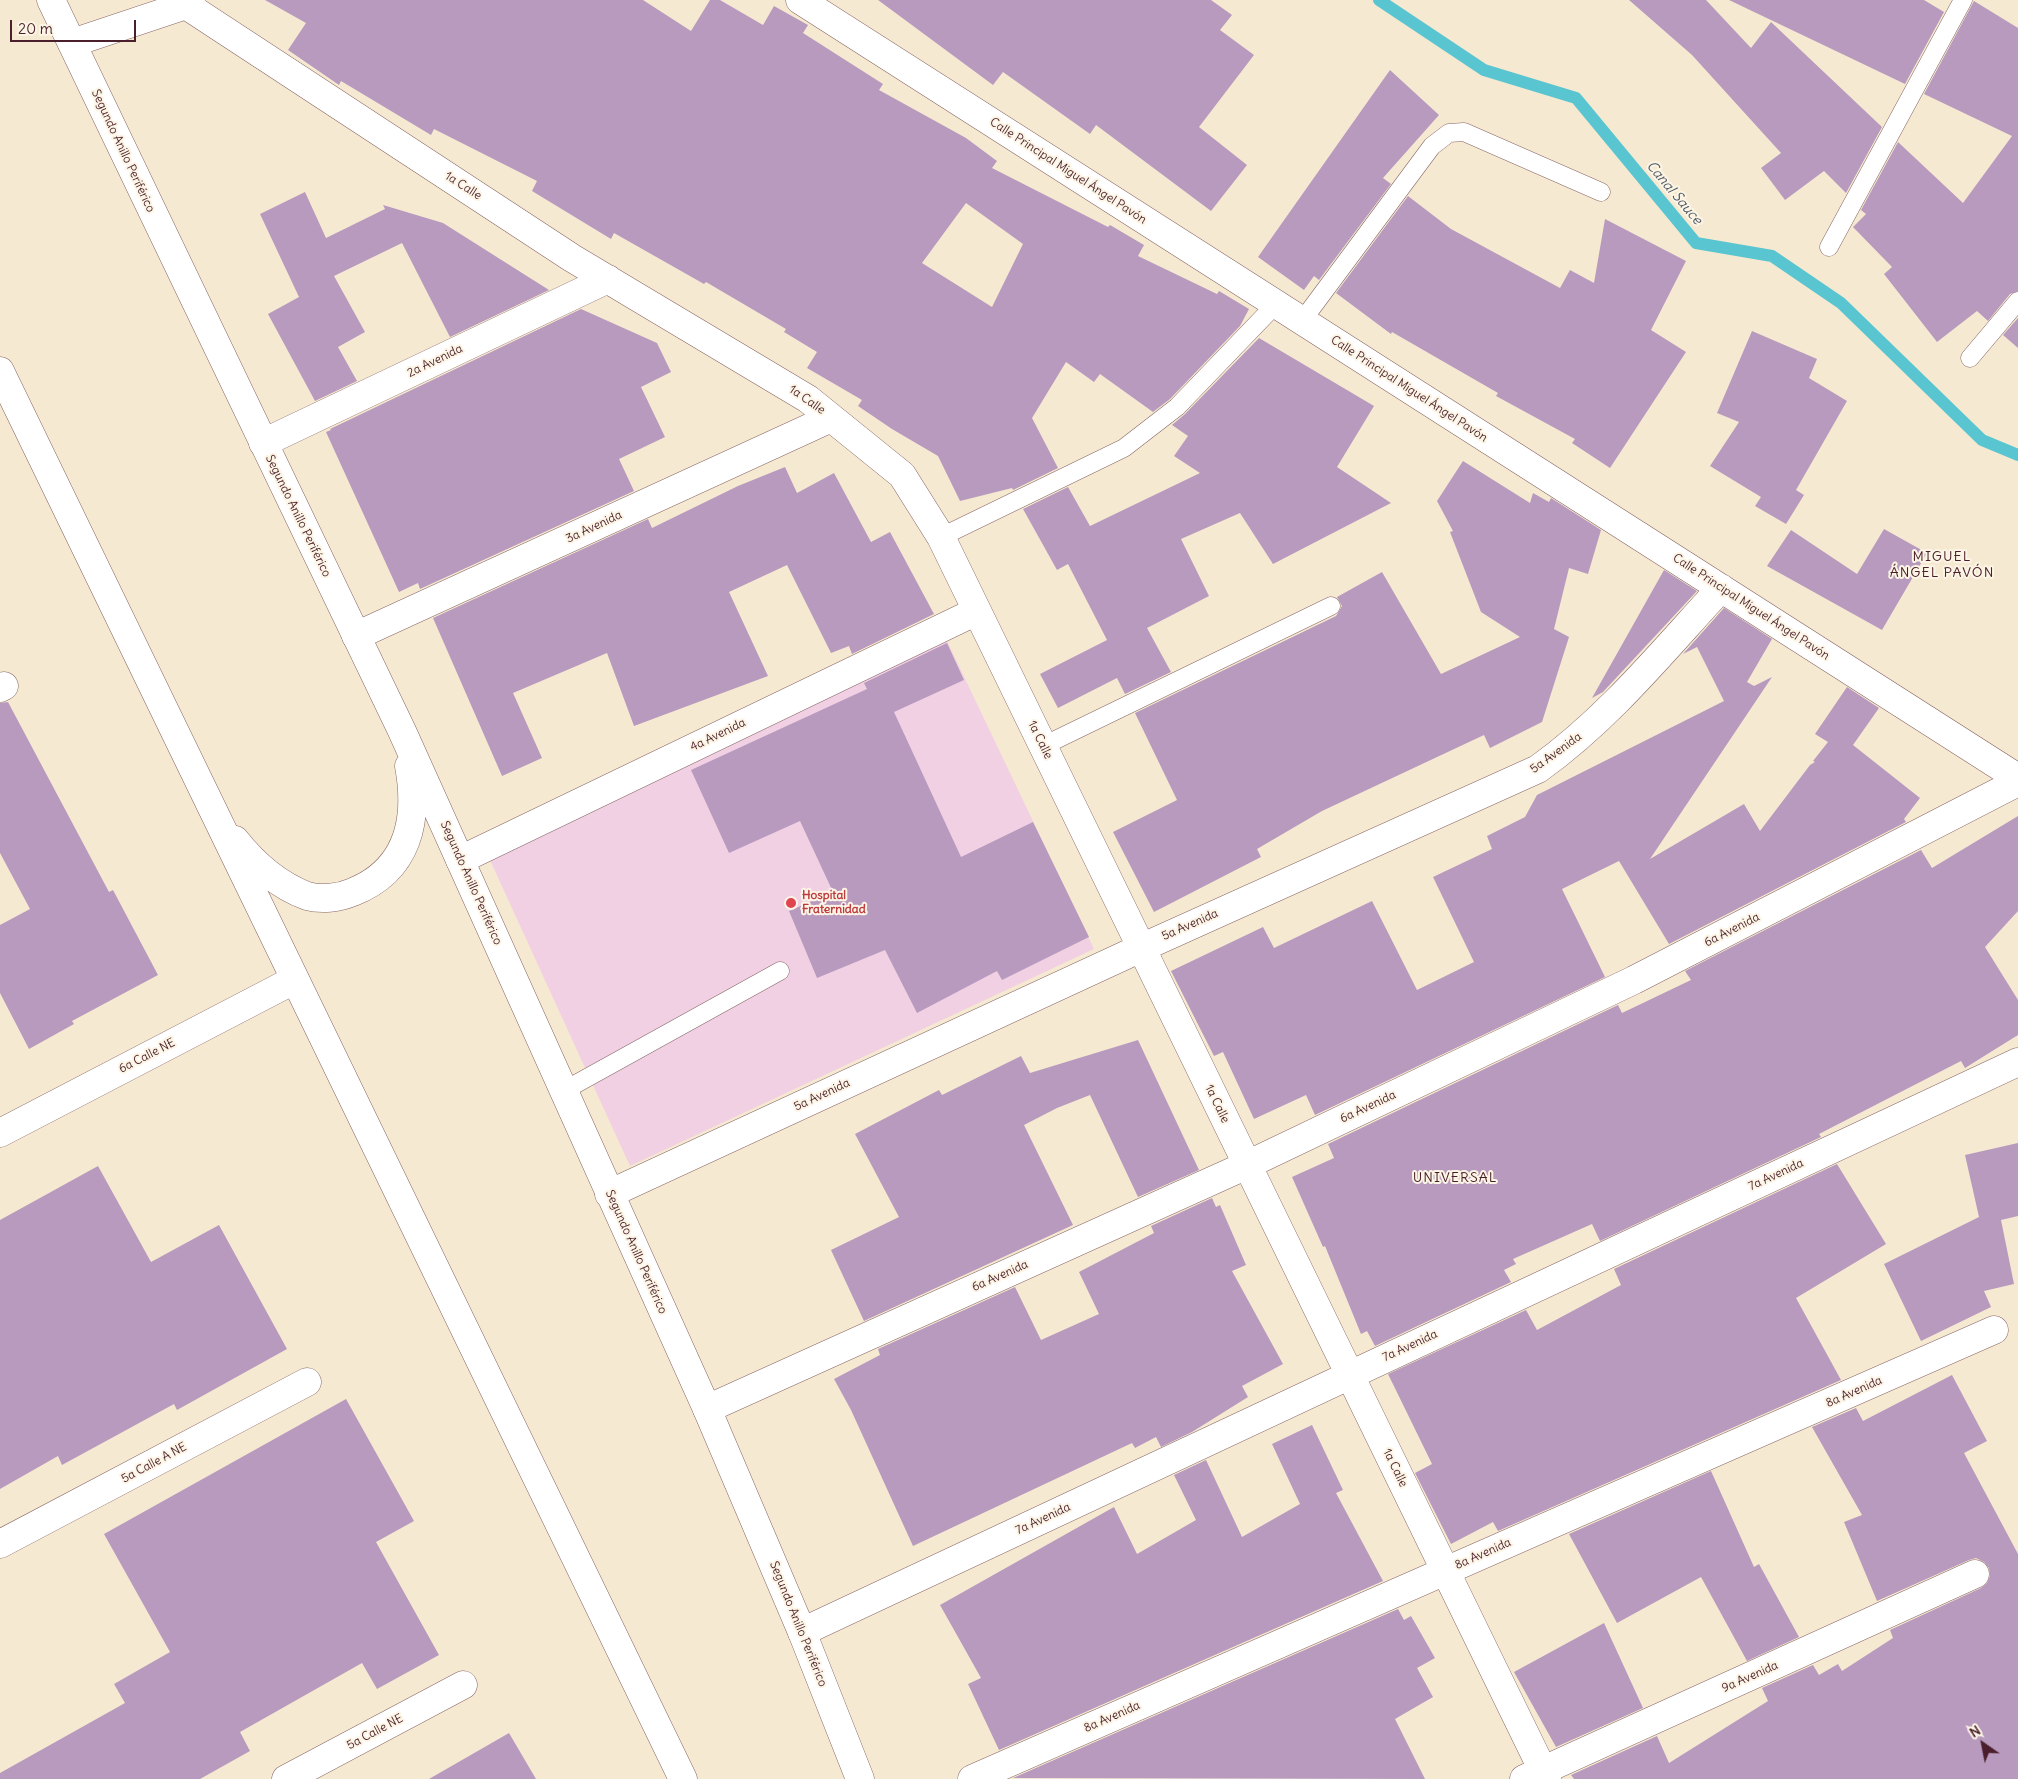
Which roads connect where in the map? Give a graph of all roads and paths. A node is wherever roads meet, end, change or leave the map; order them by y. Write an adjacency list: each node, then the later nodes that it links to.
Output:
1 (52, 0): 5 (street, Segundo Anillo Periférico)
2 (800, 0): 10 (street, Calle Principal Miguel Ángel Pavón)
3 (1964, 0): 7 (lane)
4 (189, 2): 5 (street); 8 (street, 1a Calle)
5 (72, 43): 15 (street, Segundo Anillo Periférico)
6 (1601, 192): 11 (lane)
7 (1829, 247)
8 (608, 279): 14 (street, 1a Calle); 15 (street, 2a Avenida)
9 (2018, 301): 12 (lane)
10 (1276, 304): 11 (street, Calle Principal Miguel Ángel Pavón); 16 (lane)
11 (1302, 321): 17 (street, Calle Principal Miguel Ángel Pavón)
12 (1970, 358)
13 (0, 371): 25 (street)
14 (831, 418): 16 (street, 1a Calle); 20 (street, 3a Avenida)
15 (263, 444): 20 (street, Segundo Anillo Periférico)
16 (941, 537): 19 (street, 1a Calle)
17 (1721, 588): 23 (street, Calle Principal Miguel Ángel Pavón); 27 (street, 5a Avenida)
18 (1330, 606): 22 (lane)
19 (977, 611): 22 (street, 1a Calle); 26 (street, 4a Avenida)
20 (356, 636): 21 (street, Segundo Anillo Periférico)
21 (402, 731): 25 (street); 26 (street, Segundo Anillo Periférico)
22 (1043, 746): 27 (street, 1a Calle)
23 (2018, 778)
24 (2018, 782): 33 (street, 6a Avenida)
25 (213, 811): 29 (street)
26 (460, 860): 31 (street, Segundo Anillo Periférico)
27 (1141, 948): 33 (street, 1a Calle); 34 (street, 5a Avenida)
28 (780, 971): 31 (lane)
29 (294, 980): 32 (street, 6a Calle NE); 46 (street)
30 (2018, 1062): 36 (street, 7a Avenida)
31 (564, 1090): 34 (street, Segundo Anillo Periférico)
32 (0, 1132)
33 (1247, 1164): 36 (street, 1a Calle); 38 (street, 6a Avenida)
34 (610, 1194): 38 (street, Segundo Anillo Periférico)
35 (1994, 1330): 40 (street, 8a Avenida)
36 (1349, 1374): 40 (street, 1a Calle); 42 (street, 7a Avenida)
37 (307, 1382): 39 (street, 5a Calle A NE)
38 (707, 1409): 42 (street, Segundo Anillo Periférico)
39 (0, 1544)
40 (1445, 1571): 44 (street, 1a Calle); 48 (street, 8a Avenida)
41 (1975, 1574): 44 (street, 9a Avenida)
42 (802, 1632): 47 (street, Segundo Anillo Periférico)
43 (464, 1685): 45 (street, 5a Calle NE)
44 (1538, 1776)
45 (286, 1779)
46 (683, 1779)
47 (860, 1779)
48 (972, 1779)

